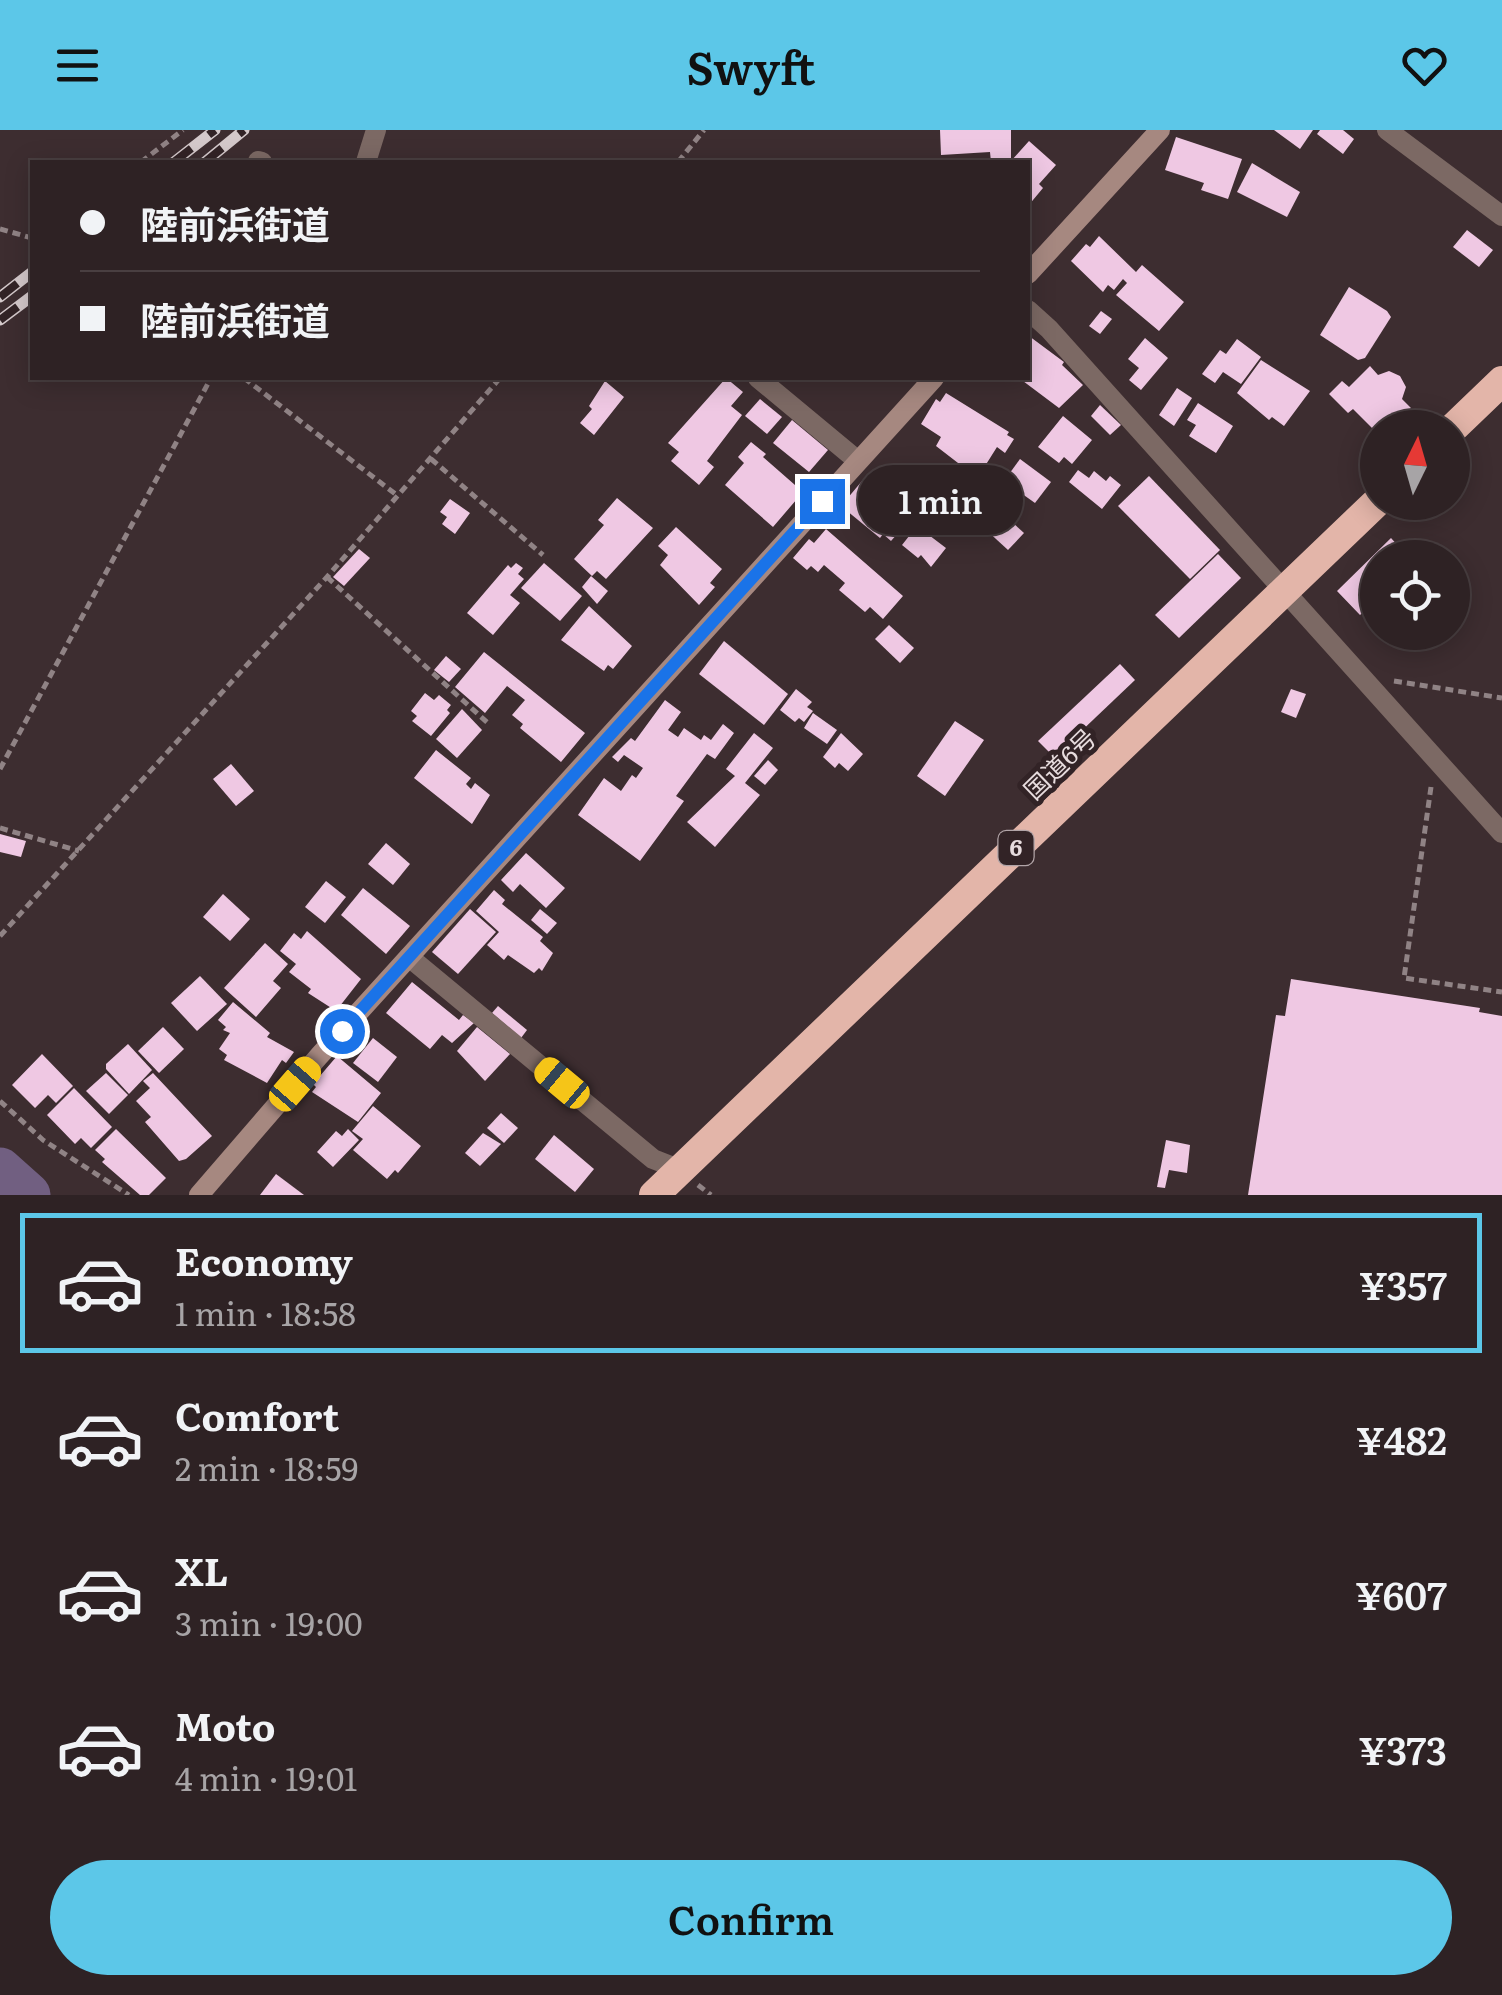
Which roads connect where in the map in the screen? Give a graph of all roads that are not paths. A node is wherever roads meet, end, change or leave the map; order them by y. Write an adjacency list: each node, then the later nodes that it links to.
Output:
1 (376, 130): 4 (street)
2 (1160, 130): 6 (street)
3 (1387, 130): 5 (street)
4 (367, 160)
5 (1502, 216)
6 (1030, 272)
7 (1030, 312): 14 (street)
8 (760, 380): 12 (street)
9 (932, 380): 12 (street)
10 (1502, 381): 11 (highway)
11 (1470, 411)
12 (858, 461): 16 (street)
13 (1360, 518): 14 (highway, 国道6号 / 6)
14 (1284, 590): 15 (street); 17 (highway, 国道6号 / 6)
15 (1502, 833)
16 (409, 957): 17 (street); 18 (street)
17 (681, 1170): 19 (highway, 国道6号 / 6)
18 (200, 1195)
19 (654, 1195)

